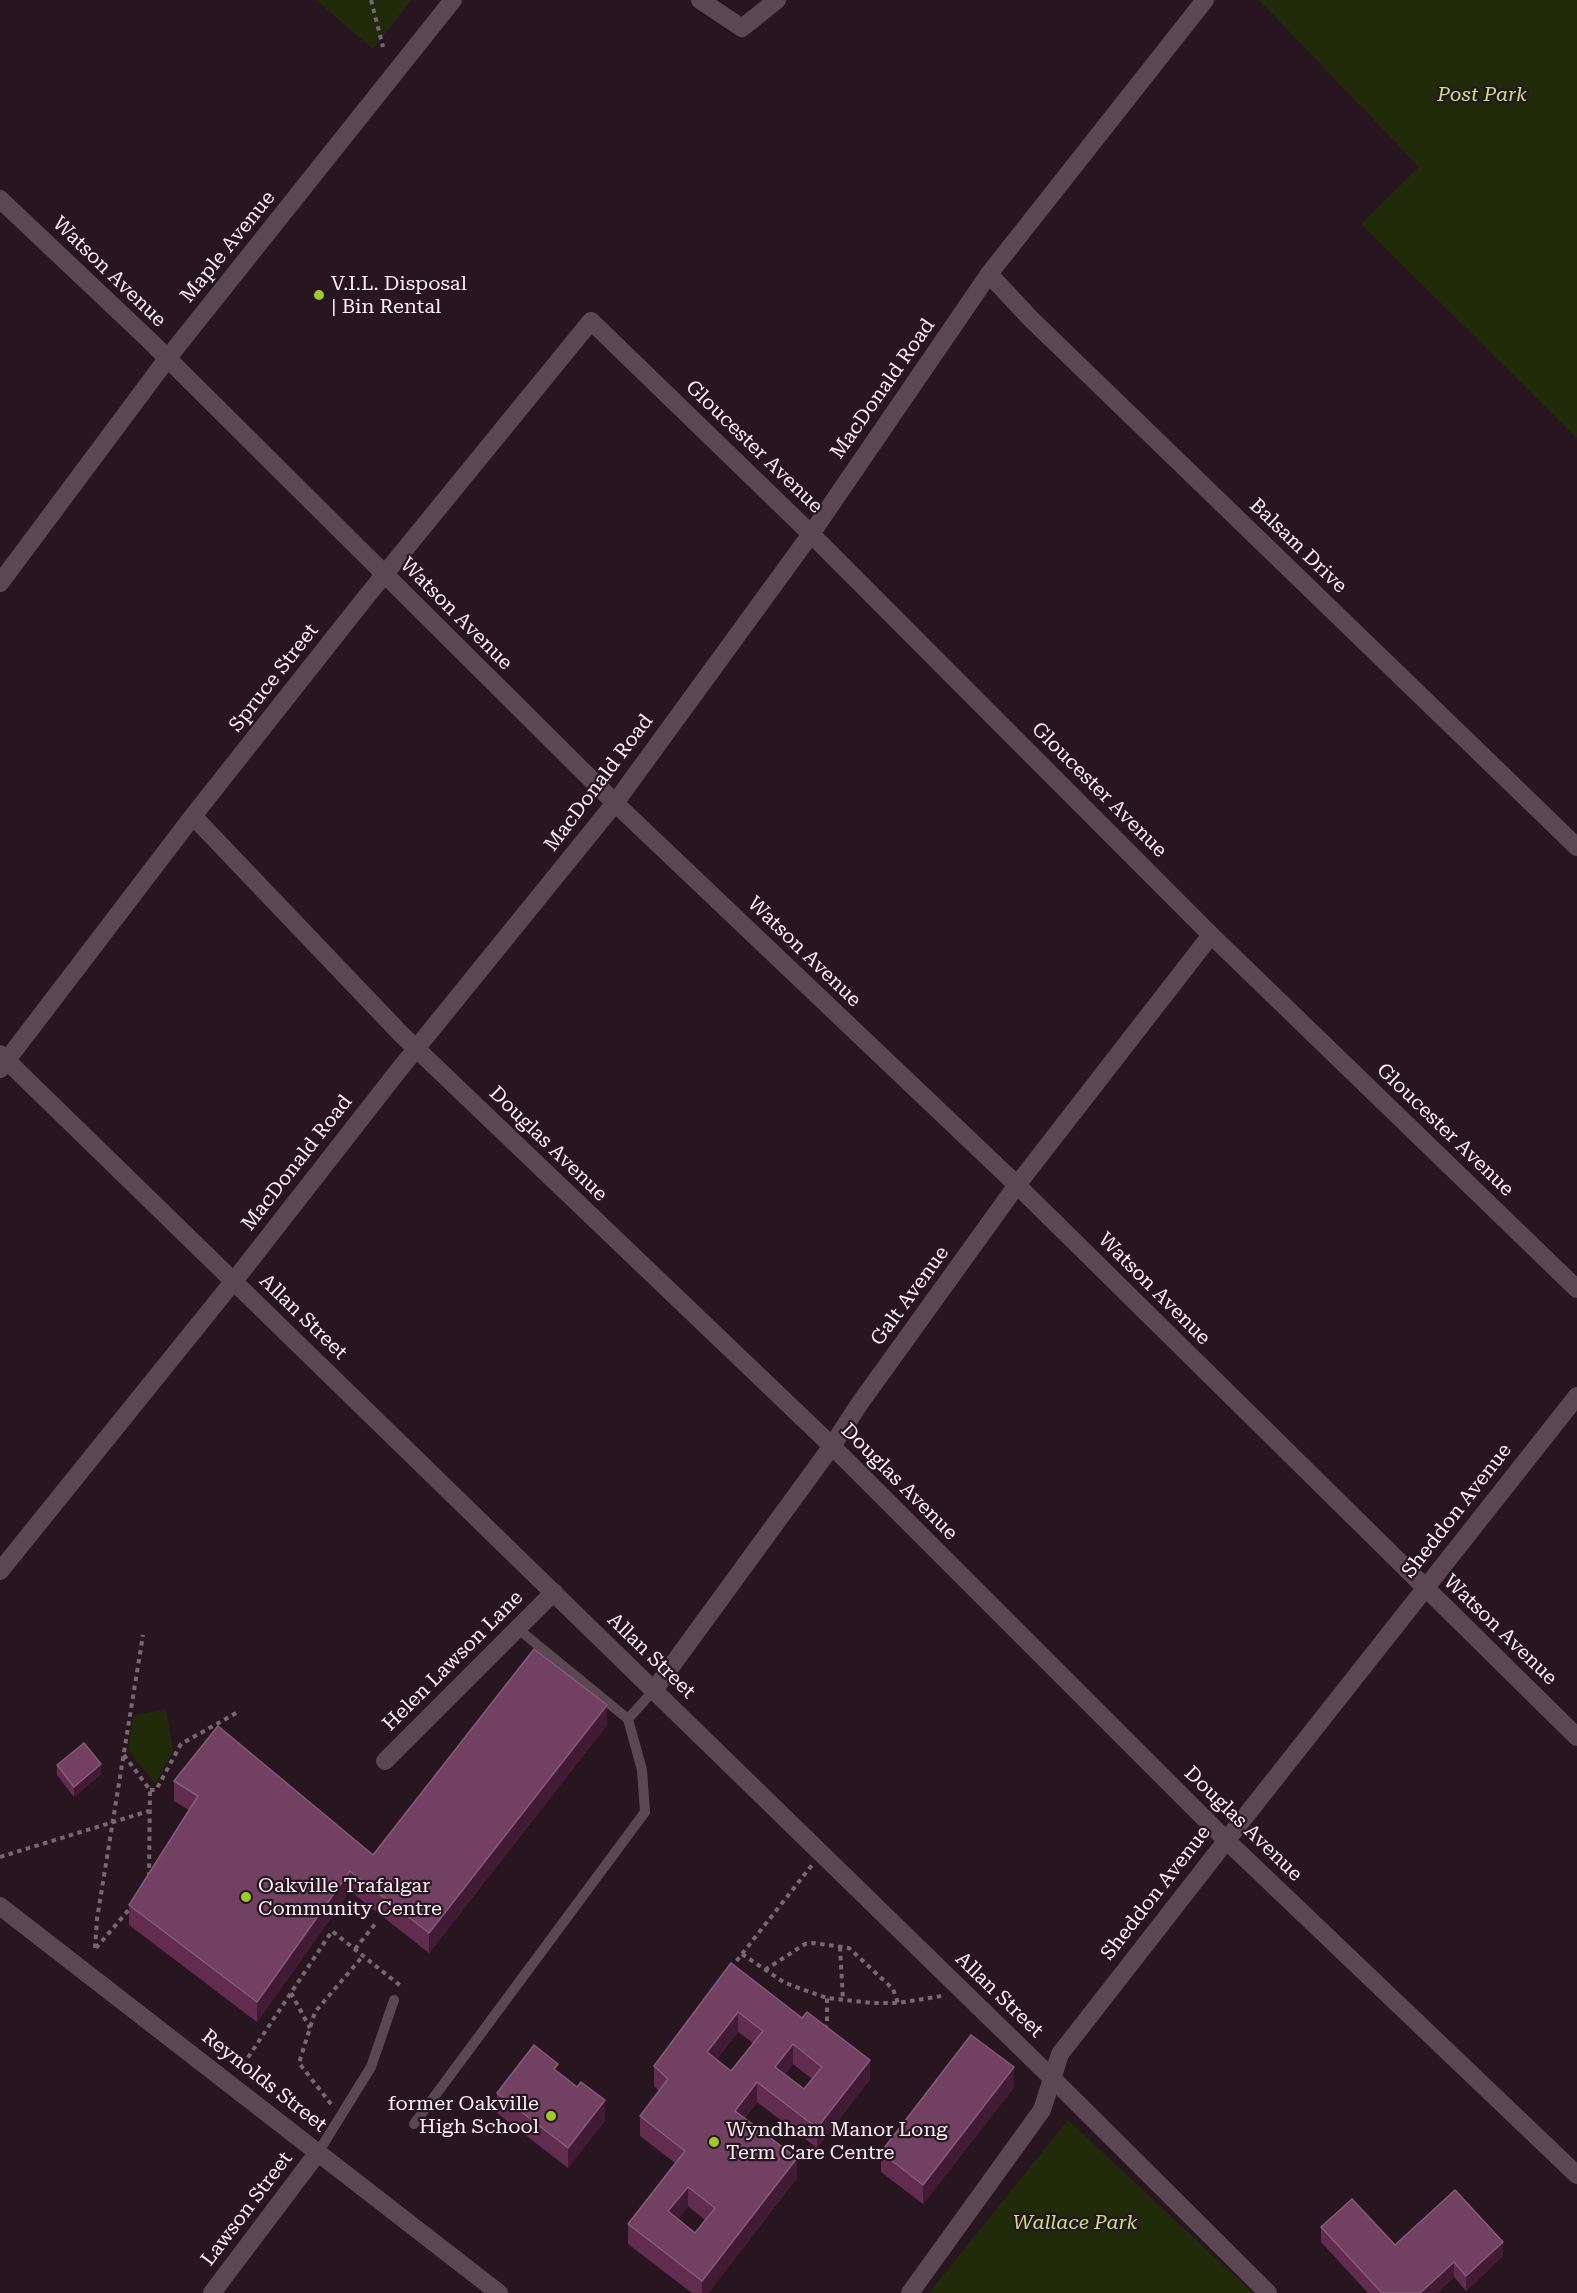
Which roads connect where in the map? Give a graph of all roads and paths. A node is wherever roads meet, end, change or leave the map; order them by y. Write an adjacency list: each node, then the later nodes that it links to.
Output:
1 (371, 0): 6 (path)
2 (453, 0): 10 (street, Maple Avenue)
3 (700, 0): 4 (street)
4 (777, 0)
5 (1205, 0): 8 (street, MacDonald Road)
6 (383, 47)
7 (0, 199): 10 (street, Watson Avenue)
8 (989, 274): 11 (street, MacDonald Road); 16 (street, Balsam Drive)
9 (591, 321): 11 (street, Gloucester Avenue); 12 (street, Spruce Street)
10 (167, 359): 12 (street, Watson Avenue); 13 (street, Maple Avenue)
11 (811, 534): 14 (street, MacDonald Road); 17 (street, Gloucester Avenue)
12 (385, 575): 14 (street, Watson Avenue); 15 (street, Spruce Street)
13 (0, 583)
14 (615, 803): 18 (street, MacDonald Road); 20 (street, Watson Avenue)
15 (193, 816): 18 (street, Douglas Avenue); 19 (street, Spruce Street)
16 (1577, 847)
17 (1211, 935): 20 (street, Galt Avenue); 22 (street, Gloucester Avenue)
18 (416, 1048): 21 (street, MacDonald Road); 24 (street, Douglas Avenue)
19 (2, 1061): 21 (street, Allan Street)
20 (1017, 1185): 24 (street, Galt Avenue); 26 (street, Watson Avenue)
21 (233, 1280): 25 (street, MacDonald Road); 27 (street, Allan Street)
22 (1577, 1288)
23 (1577, 1396): 26 (street, Sheddon Avenue)
24 (832, 1446): 30 (street, Galt Avenue); 39 (street, Douglas Avenue)
25 (0, 1571)
26 (1425, 1588): 33 (street, Watson Avenue); 39 (street, Sheddon Avenue)
27 (554, 1592): 28 (street, Helen Lawson Lane); 30 (street, Allan Street)
28 (518, 1628): 32 (lane); 35 (street, Helen Lawson Lane)
29 (143, 1635): 34 (path)
30 (654, 1689): 32 (lane); 40 (street, Allan Street)
31 (238, 1712): 36 (path)
32 (628, 1719): 64 (lane)
33 (1577, 1737)
34 (124, 1755): 36 (path); 38 (path)
35 (385, 1761)
36 (150, 1790): 37 (path)
37 (149, 1811): 38 (path); 42 (path)
38 (113, 1822): 41 (path); 43 (path)
39 (1226, 1840): 62 (street, Sheddon Avenue); 66 (street, Douglas Avenue)
40 (822, 1853): 48 (path); 53 (street, Allan Street)
41 (0, 1857)
42 (149, 1887)
43 (134, 1905)
44 (0, 1906): 65 (street, Reynolds Street)
45 (375, 1924): 47 (path)
46 (840, 1947): 50 (path); 57 (path); 58 (path)
47 (354, 1949): 49 (path); 54 (path)
48 (742, 1954): 50 (path); 51 (path)
49 (363, 1956): 52 (path); 59 (path)
50 (765, 1970): 55 (path)
51 (728, 1972)
52 (403, 1987)
53 (964, 1992): 58 (path); 62 (street, Allan Street)
54 (291, 1993): 59 (path); 61 (path)
55 (827, 1998): 57 (path); 60 (path)
56 (394, 2000): 65 (lane)
57 (843, 2000): 58 (path)
58 (898, 2003)
59 (310, 2028): 63 (path)
60 (819, 2035)
61 (243, 2065)
62 (1052, 2078): 69 (street, Sheddon Avenue); 70 (street, Allan Street)
63 (327, 2112)
64 (414, 2124)
65 (319, 2151): 67 (street, Lawson Street); 68 (street, Reynolds Street)
66 (1577, 2175)
67 (212, 2293)
68 (499, 2293)
69 (910, 2293)
70 (1268, 2293)

